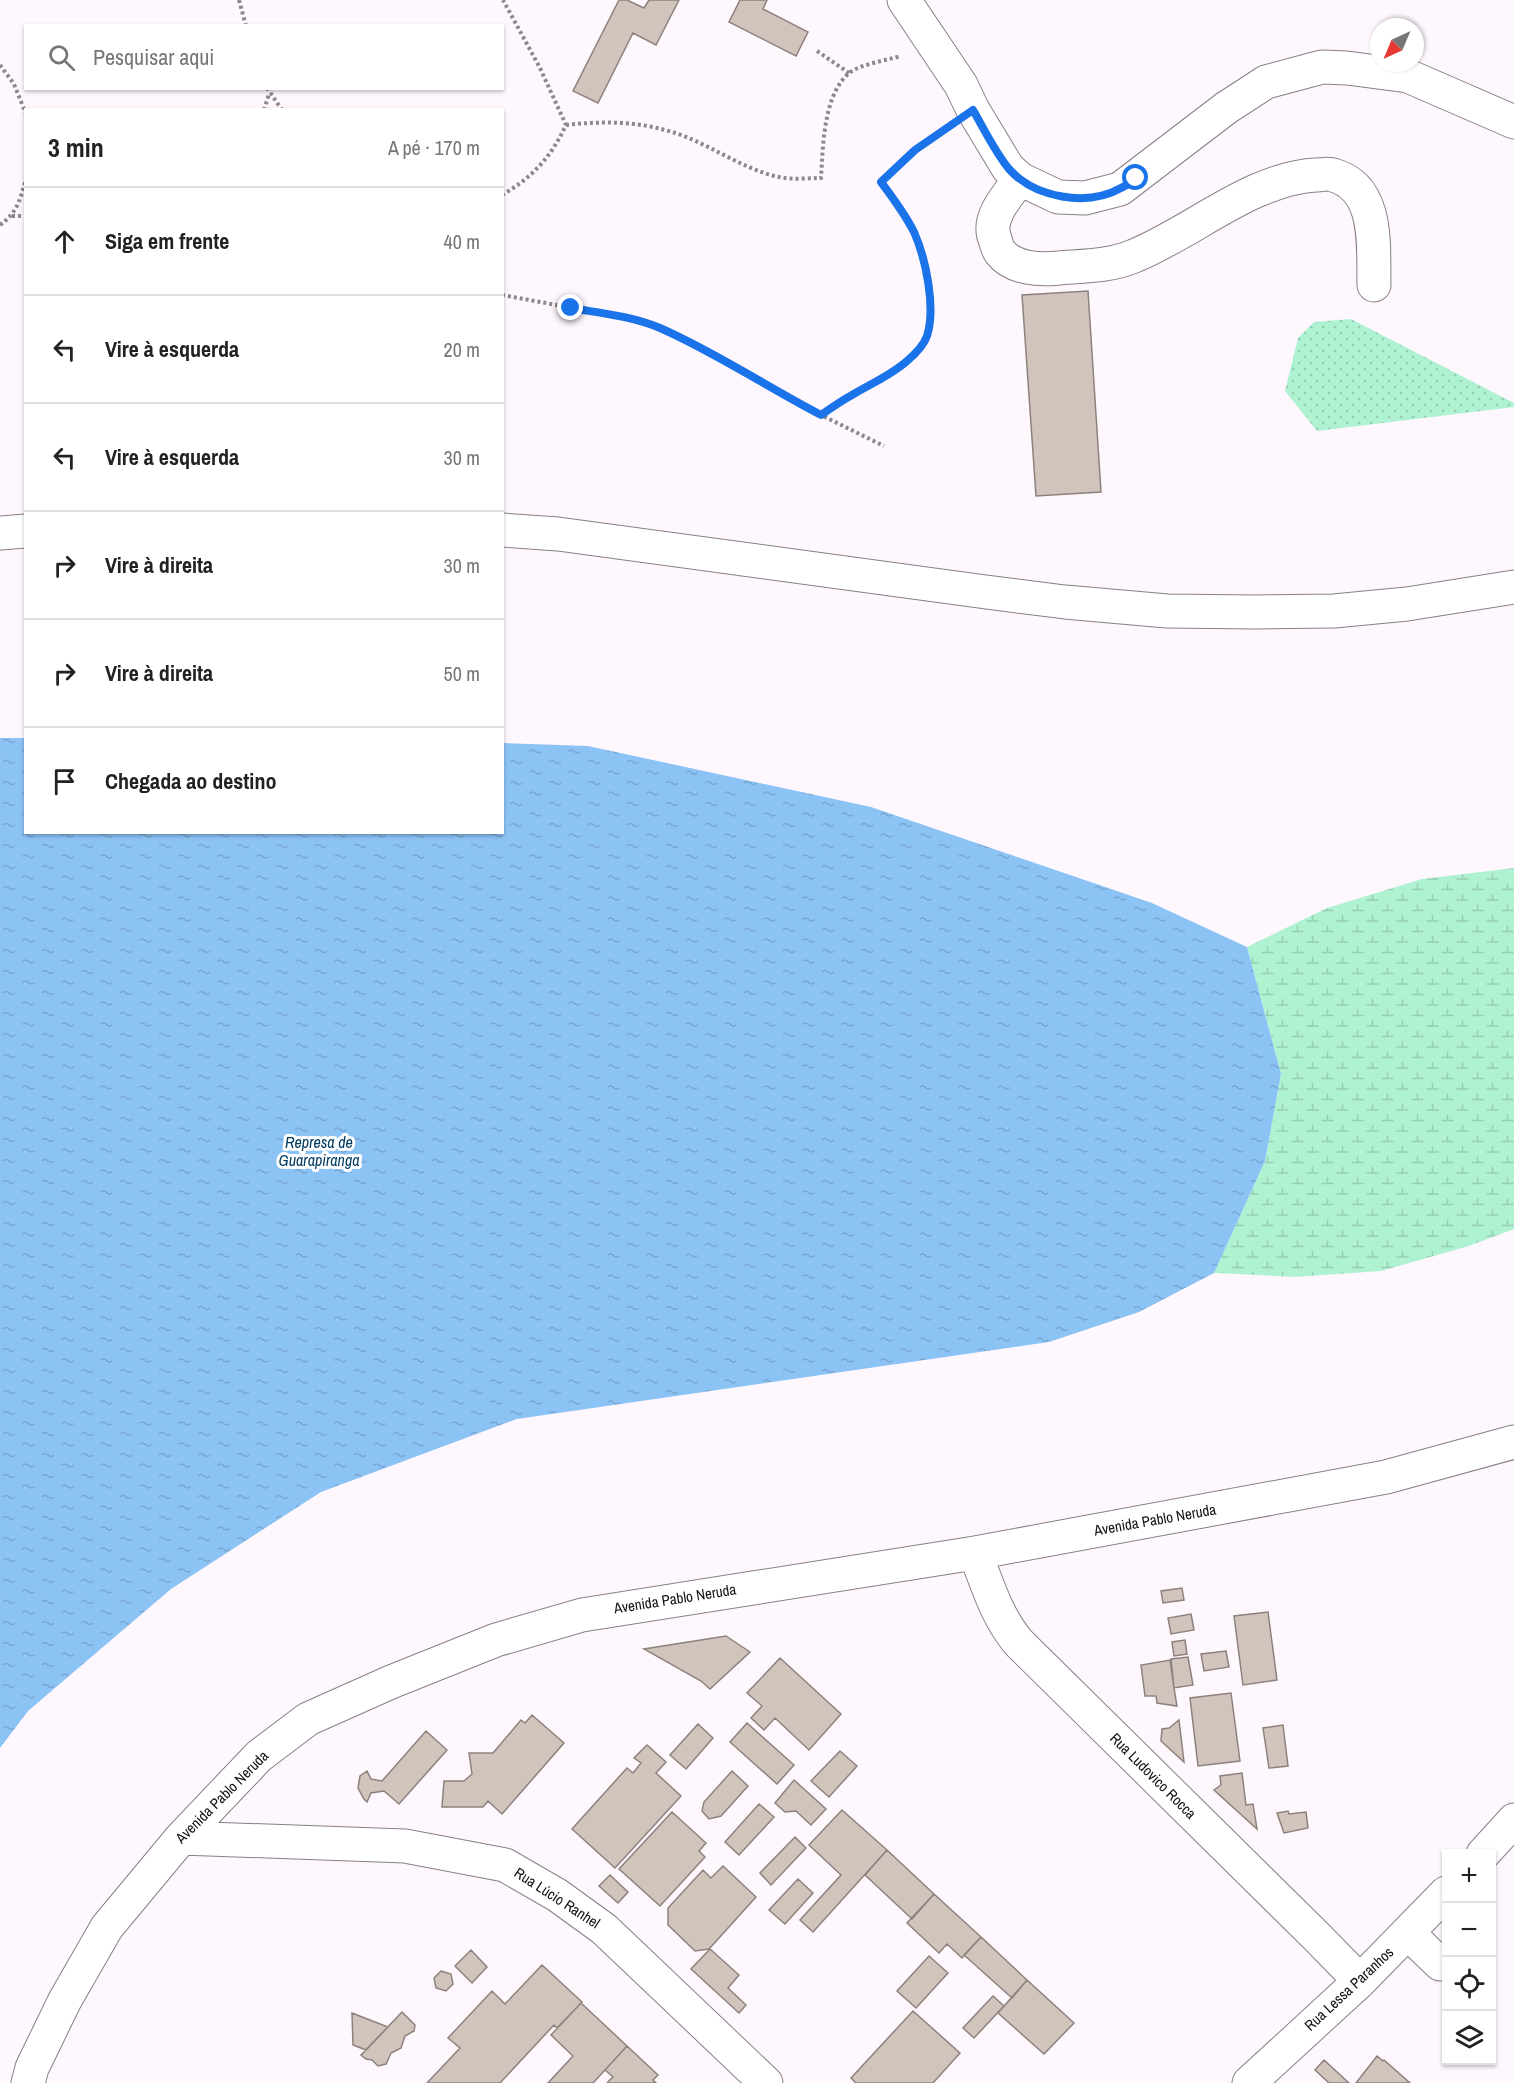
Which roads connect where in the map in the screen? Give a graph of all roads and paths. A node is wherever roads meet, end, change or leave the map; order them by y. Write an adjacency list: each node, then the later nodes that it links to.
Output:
1 (239, 0): 4 (path)
2 (503, 0): 15 (path)
3 (904, 0): 5 (street)
4 (245, 24)
5 (932, 42): 8 (path); 13 (street)
6 (817, 51): 8 (path)
7 (0, 65): 12 (path)
8 (849, 73): 15 (path)
9 (268, 91): 10 (path); 11 (path)
10 (264, 108)
11 (281, 108)
12 (24, 109)
13 (973, 110): 16 (street); 24 (path)
14 (1514, 122): 16 (street)
15 (566, 125): 18 (path)
16 (1020, 179): 22 (street)
17 (24, 185): 19 (path)
18 (504, 194)
19 (12, 216): 20 (path); 21 (path)
20 (24, 216)
21 (0, 225)
22 (1374, 285)
23 (504, 295): 24 (path)
24 (821, 415): 25 (path)
25 (884, 446)
26 (504, 530): 29 (street)
27 (24, 531): 28 (street)
28 (0, 533)
29 (1514, 587)
30 (1514, 1442): 31 (street, Avenida Pablo Neruda)
31 (975, 1553): 33 (street, Avenida Pablo Neruda); 38 (street, Rua Ludovico Rocca)
32 (1514, 1820): 34 (street)
33 (181, 1838): 39 (street, Avenida Pablo Neruda); 40 (street, Rua Lúcio Ranhel)
34 (1488, 1849)
35 (1442, 1897): 36 (street, Rua Lessa Paranhos)
36 (1408, 1933): 37 (street); 38 (street, Rua Lessa Paranhos)
37 (1440, 1964)
38 (1360, 1981): 41 (street, Rua Lessa Paranhos)
39 (28, 2083)
40 (766, 2083)
41 (1249, 2083)

